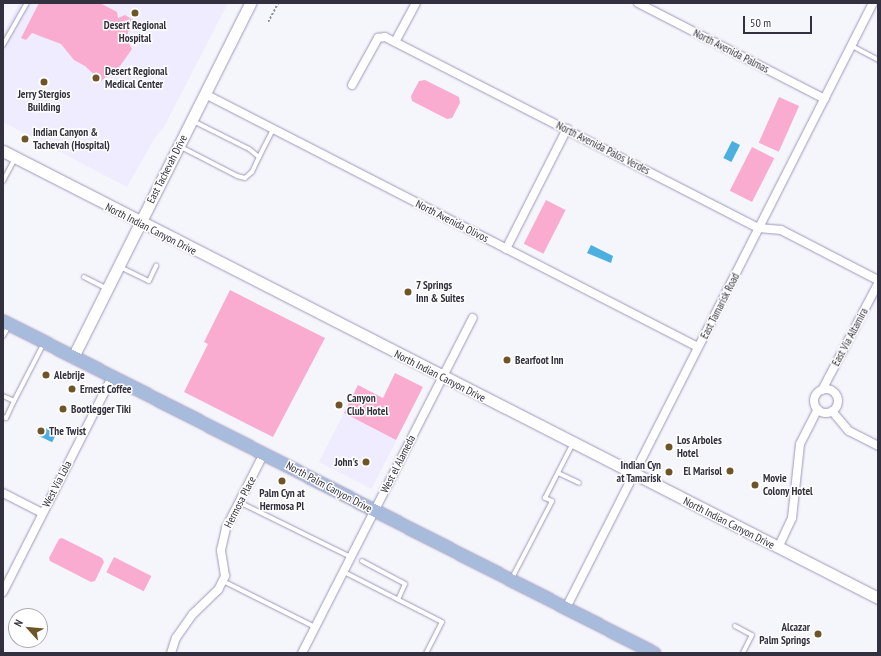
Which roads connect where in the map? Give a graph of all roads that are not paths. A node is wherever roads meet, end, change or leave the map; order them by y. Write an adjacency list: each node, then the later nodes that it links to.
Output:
1 (27, 3): 7 (lane)
2 (250, 3): 11 (main road, East Tachevah Drive)
3 (416, 3): 6 (street)
4 (638, 3): 12 (street, North Avenida Palmas)
5 (873, 3): 8 (street, East Tamarisk Road)
6 (396, 42): 10 (street, North Avenida Palos Verdes); 15 (street, North Avenida Palos Verdes)
7 (3, 45)
8 (852, 46): 9 (lane); 12 (street, East Tamarisk Road)
9 (878, 60)
10 (352, 85)
11 (205, 94): 13 (main road, East Tachevah Drive); 14 (street, North Avenida Olivos)
12 (825, 99): 22 (street, East Tamarisk Road)
13 (192, 120): 16 (main road, East Tachevah Drive); 18 (lane)
14 (273, 129): 18 (lane); 23 (street, North Avenida Olivos)
15 (567, 130): 22 (street, North Avenida Palos Verdes); 23 (street)
16 (179, 146): 18 (lane); 21 (main road, East Tachevah Drive)
17 (3, 151): 19 (main road, North Indian Canyon Drive)
18 (259, 157)
19 (16, 158): 20 (lane); 21 (main road, North Indian Canyon Drive)
20 (3, 181)
21 (139, 223): 24 (main road, East Tachevah Drive); 37 (main road, North Indian Canyon Drive)
22 (759, 228): 27 (street, North Avenida Palos Verdes); 34 (street, East Tamarisk Road)
23 (506, 249): 34 (street, North Avenida Olivos)
24 (118, 266): 25 (lane); 29 (main road, East Tachevah Drive)
25 (156, 266)
26 (84, 277): 29 (lane)
27 (878, 280)
28 (878, 284): 38 (street, East Via Altamira)
29 (107, 288): 35 (main road, East Tachevah Drive)
30 (473, 318): 37 (street, West el Alameda)
31 (6, 322): 32 (lane); 33 (main road, North Palm Canyon Drive)
32 (3, 336)
33 (44, 342): 35 (main road, North Palm Canyon Drive); 40 (lane)
34 (698, 348): 48 (street, East Tamarisk Road)
35 (73, 356): 36 (main road, North Palm Canyon Drive)
36 (112, 377): 46 (main road, North Palm Canyon Drive); 53 (street, West Via Lola)
37 (443, 377): 44 (main road, North Indian Canyon Drive); 52 (street, West el Alameda)
38 (822, 390): 41 (street, East Via Altamira); 42 (street)
39 (3, 396): 40 (lane)
40 (14, 402): 43 (lane)
41 (818, 409): 42 (street); 54 (street, East Via Altamira)
42 (832, 411): 45 (street)
43 (3, 417)
44 (573, 443): 47 (lane); 48 (main road, North Indian Canyon Drive)
45 (878, 446)
46 (264, 453): 51 (street, Hermosa Place); 52 (main road, North Palm Canyon Drive)
47 (558, 473): 49 (lane); 58 (lane)
48 (634, 474): 54 (main road, North Indian Canyon Drive); 63 (street, East Tamarisk Road)
49 (579, 483)
50 (3, 493): 53 (street)
51 (239, 502): 55 (lane); 59 (street, Hermosa Place)
52 (374, 511): 55 (street, West el Alameda); 58 (main road, North Palm Canyon Drive)
53 (42, 513): 60 (street, West Via Lola)
54 (778, 548): 61 (main road, North Indian Canyon Drive)
55 (351, 557): 57 (street, West el Alameda)
56 (362, 561): 62 (lane)
57 (343, 571): 62 (lane); 65 (street, West el Alameda)
58 (511, 580): 63 (main road, North Palm Canyon Drive)
59 (222, 581): 65 (lane); 66 (street)
60 (3, 592)
61 (878, 598)
62 (398, 600): 68 (lane)
63 (566, 608): 69 (main road, North Palm Canyon Drive)
64 (735, 626): 70 (lane)
65 (315, 627): 67 (street, West el Alameda)
66 (171, 653)
67 (302, 653)
68 (426, 653)
69 (654, 653)
70 (743, 653)

